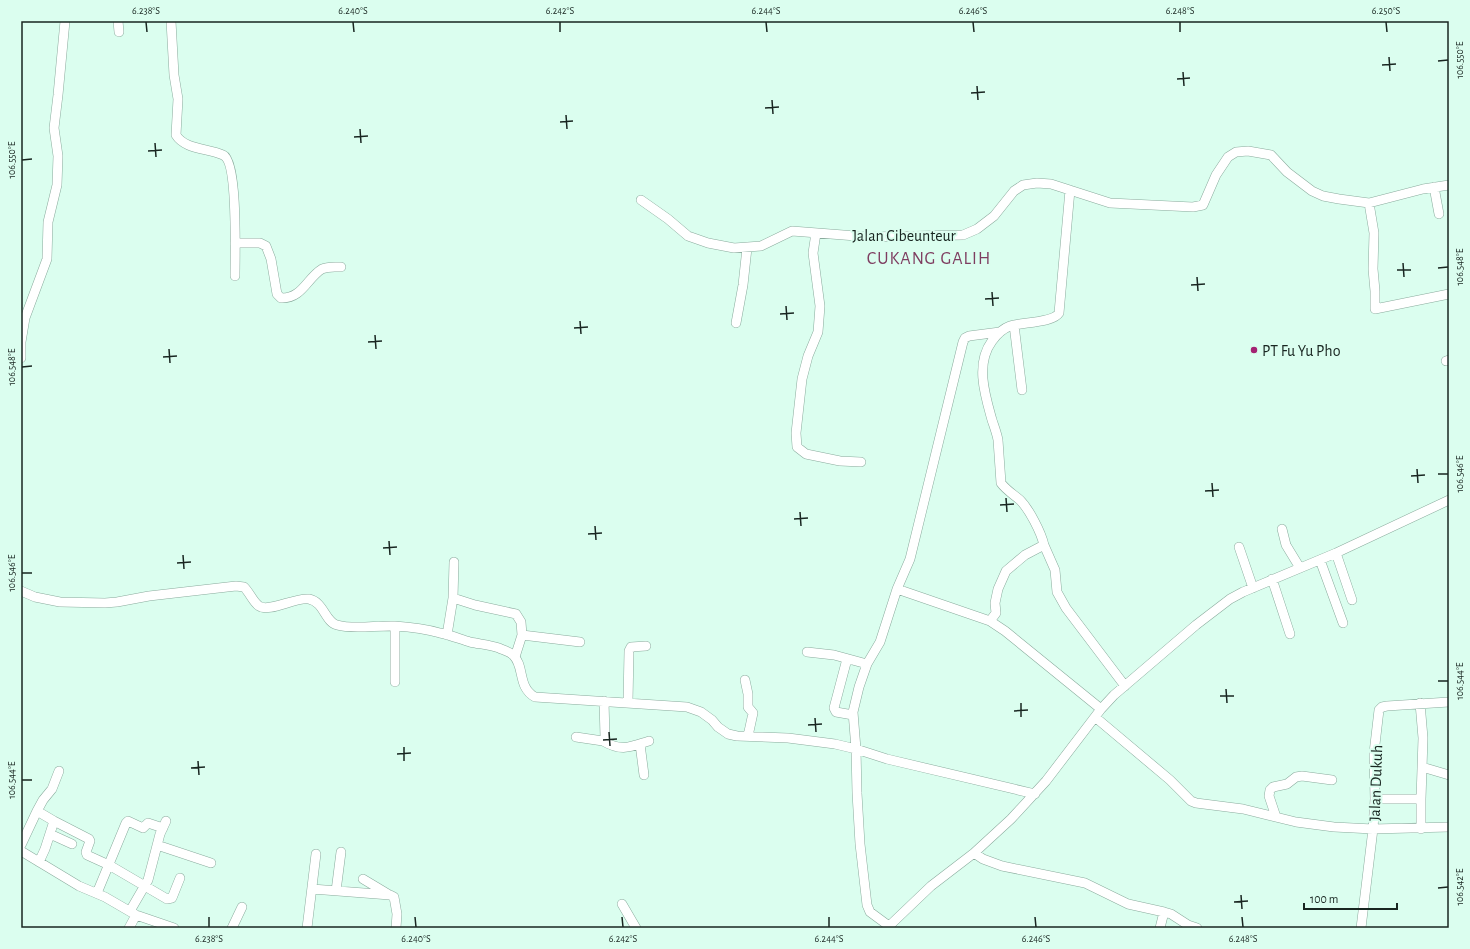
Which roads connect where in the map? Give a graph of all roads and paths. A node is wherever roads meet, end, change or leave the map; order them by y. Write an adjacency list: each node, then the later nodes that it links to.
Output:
1 (64, 21): 20 (street)
2 (118, 21): 4 (street)
3 (171, 21): 12 (street)
4 (119, 32)
5 (1449, 185): 6 (street, Jalan Cibeunteur)
6 (1434, 187): 9 (street, Jalan Cibeunteur); 10 (street)
7 (1070, 190): 9 (street, Jalan Cibeunteur); 11 (street, Jalan Cibeunteur); 18 (street)
8 (641, 200): 13 (street, Jalan Cibeunteur)
9 (1369, 202): 16 (street)
10 (1439, 214)
11 (816, 233): 13 (street, Jalan Cibeunteur); 22 (street)
12 (235, 243): 14 (street); 15 (street)
13 (747, 248): 17 (street)
14 (341, 266)
15 (235, 276)
16 (1449, 294)
17 (736, 323)
18 (1014, 324): 19 (street); 21 (street)
19 (1000, 332): 25 (street); 33 (street)
20 (21, 358)
21 (1022, 390)
22 (861, 462)
23 (1449, 500): 27 (street)
24 (1282, 529): 30 (street)
25 (1044, 545): 37 (street); 51 (street)
26 (1239, 547): 32 (street)
27 (1336, 553): 28 (street); 36 (street)
28 (1320, 560): 30 (street); 38 (street)
29 (454, 562): 35 (street)
30 (1300, 568): 31 (street)
31 (1272, 579): 32 (street); 40 (street)
32 (1253, 588): 51 (street)
33 (897, 589): 37 (street); 48 (street)
34 (21, 592): 39 (street)
35 (453, 598): 41 (street); 42 (street)
36 (1352, 600)
37 (990, 621): 56 (street)
38 (1343, 623)
39 (395, 626): 41 (street); 50 (street)
40 (1290, 634)
41 (447, 635): 46 (street)
42 (522, 635): 43 (street); 46 (street)
43 (580, 642)
44 (646, 646): 53 (street)
45 (807, 652): 47 (street)
46 (515, 657): 52 (street)
47 (847, 659): 48 (street); 57 (street)
48 (867, 664): 57 (street)
49 (745, 680): 59 (street)
50 (395, 682)
51 (1125, 686): 56 (street)
52 (604, 701): 53 (street); 61 (street)
53 (628, 702): 59 (street)
54 (1449, 702): 55 (street, Jalan Dukuh)
55 (1420, 703): 63 (street); 69 (street, Jalan Dukuh)
56 (1101, 709): 58 (street)
57 (853, 715): 62 (street)
58 (1095, 717): 68 (street); 72 (street)
59 (748, 736): 62 (street)
60 (576, 737): 61 (street)
61 (603, 741): 65 (street)
62 (856, 749): 68 (street); 100 (street)
63 (1422, 767): 66 (street); 70 (street)
64 (59, 771): 71 (street)
65 (644, 775)
66 (1449, 775)
67 (1332, 780): 72 (street)
68 (1035, 794): 83 (street)
69 (1375, 799): 70 (street); 75 (street, Jalan Dukuh)
70 (1421, 800): 76 (street)
71 (37, 811): 73 (street); 79 (street)
72 (1276, 817): 75 (street)
73 (54, 821): 77 (street); 87 (street)
74 (1449, 827): 76 (street)
75 (1373, 829): 76 (street); 110 (street, Jalan Dukuh)
76 (1421, 829)
77 (50, 834): 78 (street); 85 (street)
78 (72, 844)
79 (21, 845)
80 (157, 845): 86 (street); 87 (street); 89 (street)
81 (21, 852): 85 (street)
82 (341, 852): 91 (street)
83 (974, 853): 97 (street); 100 (street)
84 (316, 854): 90 (street)
85 (39, 862): 92 (street)
86 (212, 863)
87 (109, 865): 89 (street); 92 (street)
88 (180, 878): 89 (street)
89 (145, 885): 98 (street)
90 (312, 889): 91 (street); 104 (street)
91 (336, 891): 93 (street)
92 (97, 893): 98 (street)
93 (362, 893): 94 (street); 94 (street)
94 (390, 895): 99 (street)
95 (622, 904): 107 (street)
96 (242, 907): 103 (street)
97 (1164, 912): 108 (street); 109 (street)
98 (133, 913): 101 (street); 102 (street)
99 (397, 914): 105 (street); 106 (street)
100 (888, 927)
101 (129, 928)
102 (174, 928)
103 (232, 928)
104 (307, 928)
105 (396, 928)
106 (402, 928)
107 (636, 928)
108 (1160, 928)
109 (1197, 928)
110 (1361, 928)

